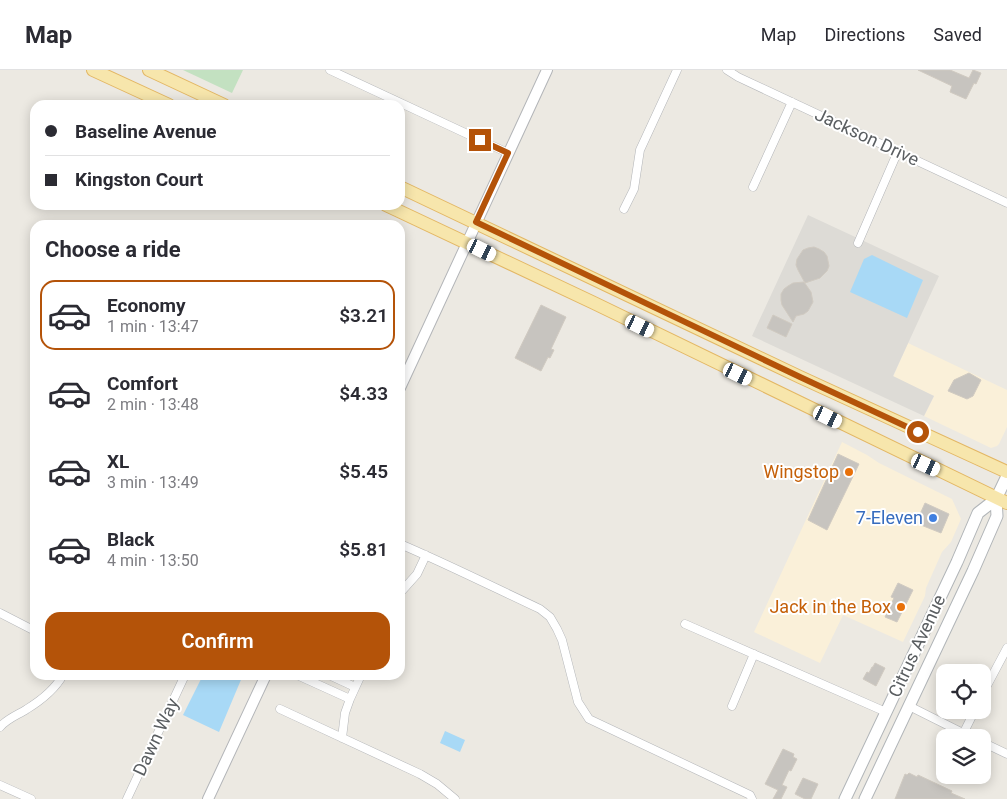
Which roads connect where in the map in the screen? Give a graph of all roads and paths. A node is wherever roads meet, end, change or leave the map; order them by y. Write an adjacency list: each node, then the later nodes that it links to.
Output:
1 (93, 70): 7 (main road)
2 (149, 70): 8 (main road)
3 (330, 70): 9 (street)
4 (546, 70): 13 (street)
5 (677, 70): 17 (street)
6 (726, 70): 10 (street, Jackson Drive)
7 (158, 100)
8 (213, 100)
9 (394, 100)
10 (792, 102): 12 (street, Jackson Drive); 14 (street)
11 (405, 105): 13 (street)
12 (898, 151): 16 (street, Jackson Drive); 21 (street)
13 (508, 153): 19 (street)
14 (753, 187)
15 (405, 189): 19 (main road)
16 (1007, 203)
17 (624, 209)
18 (397, 210): 20 (main road)
19 (476, 222): 20 (street); 23 (main road)
20 (467, 243): 22 (street); 24 (main road)
21 (858, 243)
22 (405, 377)
23 (1007, 474): 24 (main road, Citrus Avenue)
24 (1002, 501): 43 (main road, Citrus Avenue); 45 (main road, Citrus Avenue)
25 (405, 546): 26 (street)
26 (426, 555): 27 (street); 56 (street)
27 (405, 587)
28 (0, 613): 30 (street)
29 (685, 624): 32 (street)
30 (30, 628)
31 (1007, 648): 33 (street)
32 (754, 654): 42 (street); 45 (street)
33 (991, 678)
34 (59, 680): 46 (street)
35 (183, 680): 53 (street, Dawn Way)
36 (264, 680): 54 (street)
37 (317, 680): 41 (street)
38 (340, 680): 40 (street)
39 (359, 680): 40 (street)
40 (356, 687): 41 (street)
41 (350, 699): 48 (street)
42 (732, 706)
43 (909, 706): 47 (street); 58 (main road, Citrus Avenue)
44 (280, 708): 48 (street)
45 (886, 712): 57 (main road, Citrus Avenue)
46 (0, 727)
47 (951, 729)
48 (342, 738): 55 (street)
49 (991, 746): 50 (street)
50 (1007, 754)
51 (0, 785): 52 (street)
52 (31, 799)
53 (127, 799)
54 (208, 799)
55 (455, 799)
56 (752, 799)
57 (845, 799)
58 (865, 799)

